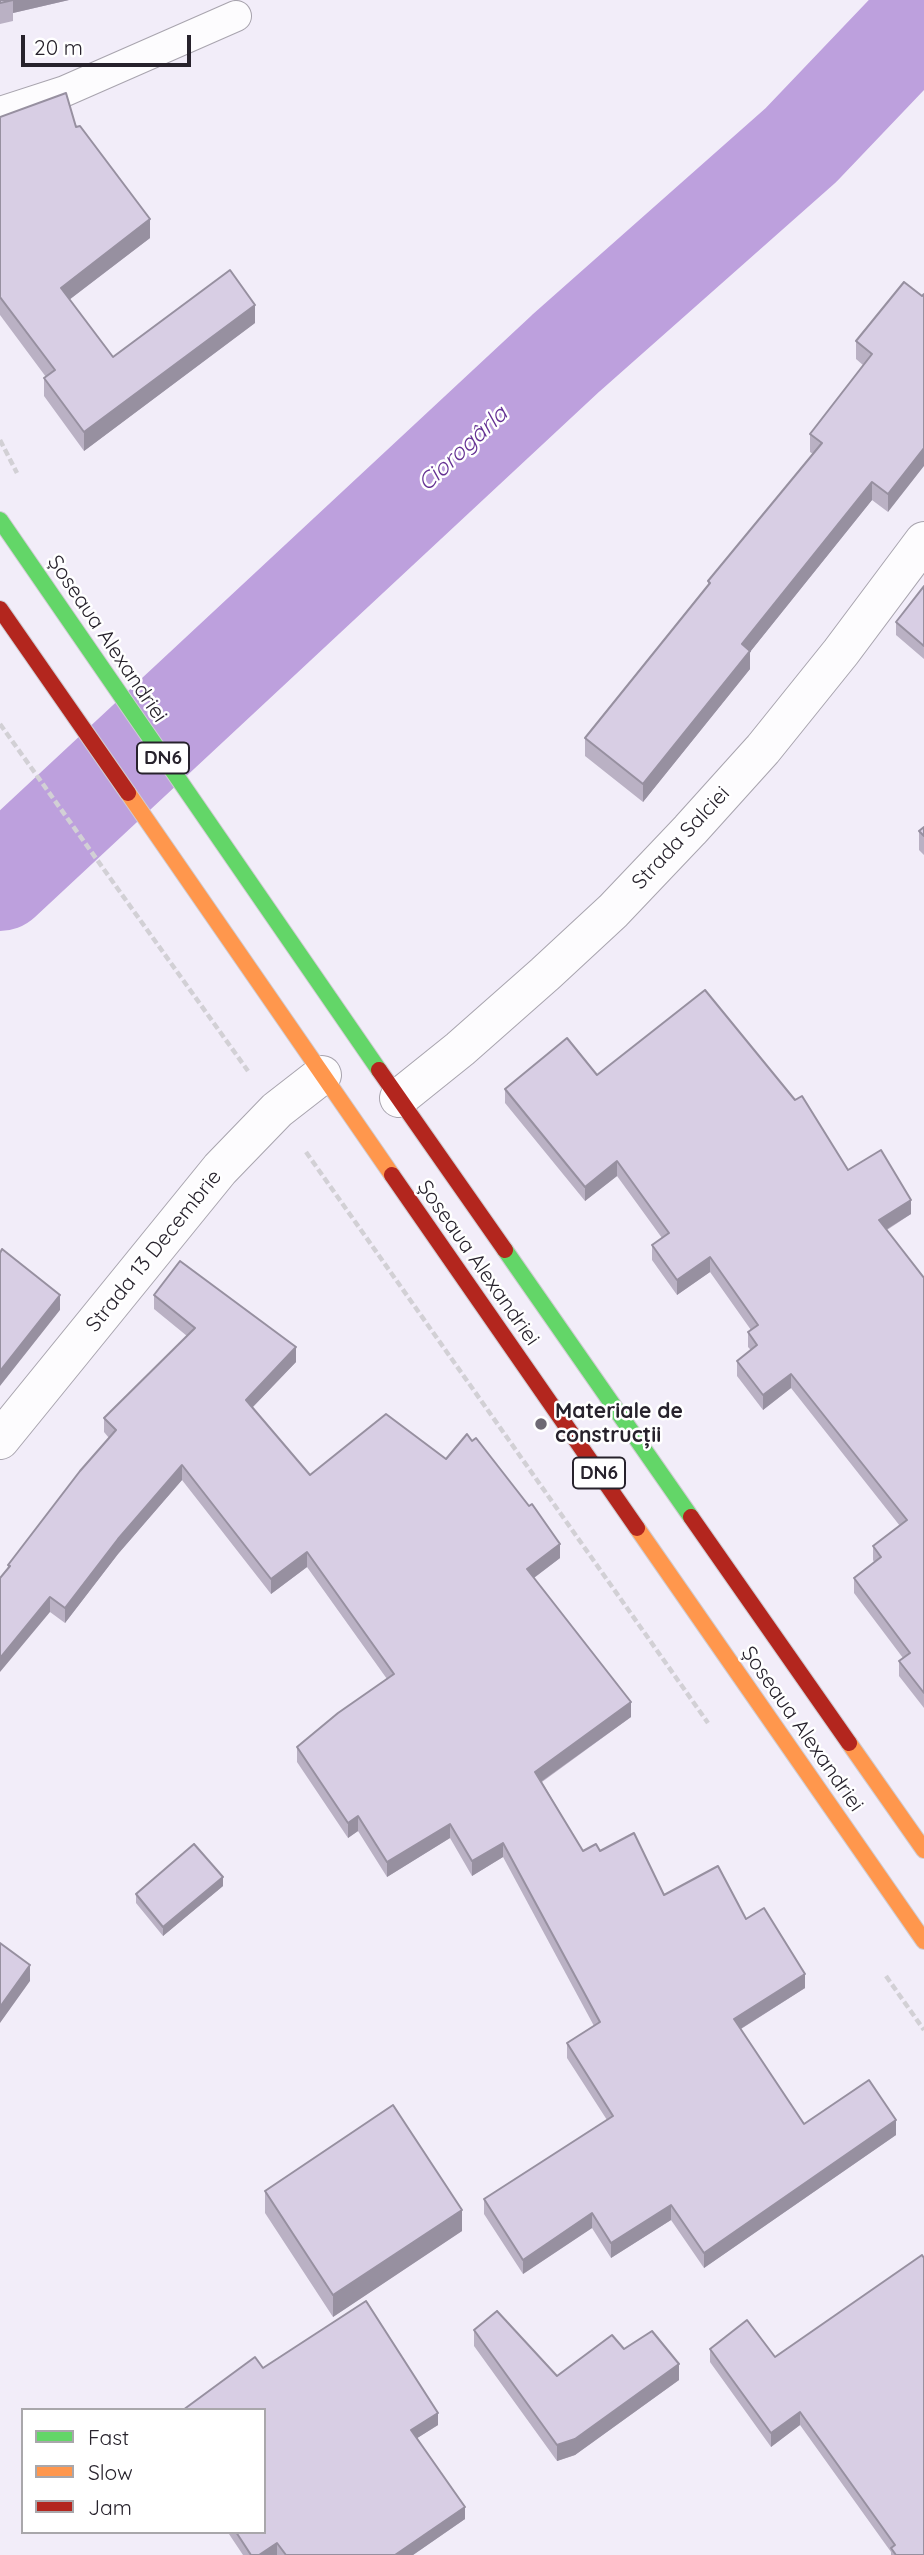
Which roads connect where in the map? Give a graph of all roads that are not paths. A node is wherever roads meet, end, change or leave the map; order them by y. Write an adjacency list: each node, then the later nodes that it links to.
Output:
1 (236, 16): 2 (lane)
2 (0, 112)
3 (0, 520): 7 (highway, Șoseaua Alexandriei / DN6)
4 (924, 541): 7 (street, Strada Salciei)
5 (0, 609): 6 (highway, Șoseaua Alexandriei / DN6)
6 (322, 1075): 8 (street, Strada 13 Decembrie); 10 (highway, Șoseaua Alexandriei / DN6)
7 (399, 1097): 9 (highway, Șoseaua Alexandriei / DN6)
8 (0, 1440)
9 (924, 1850)
10 (924, 1941)

